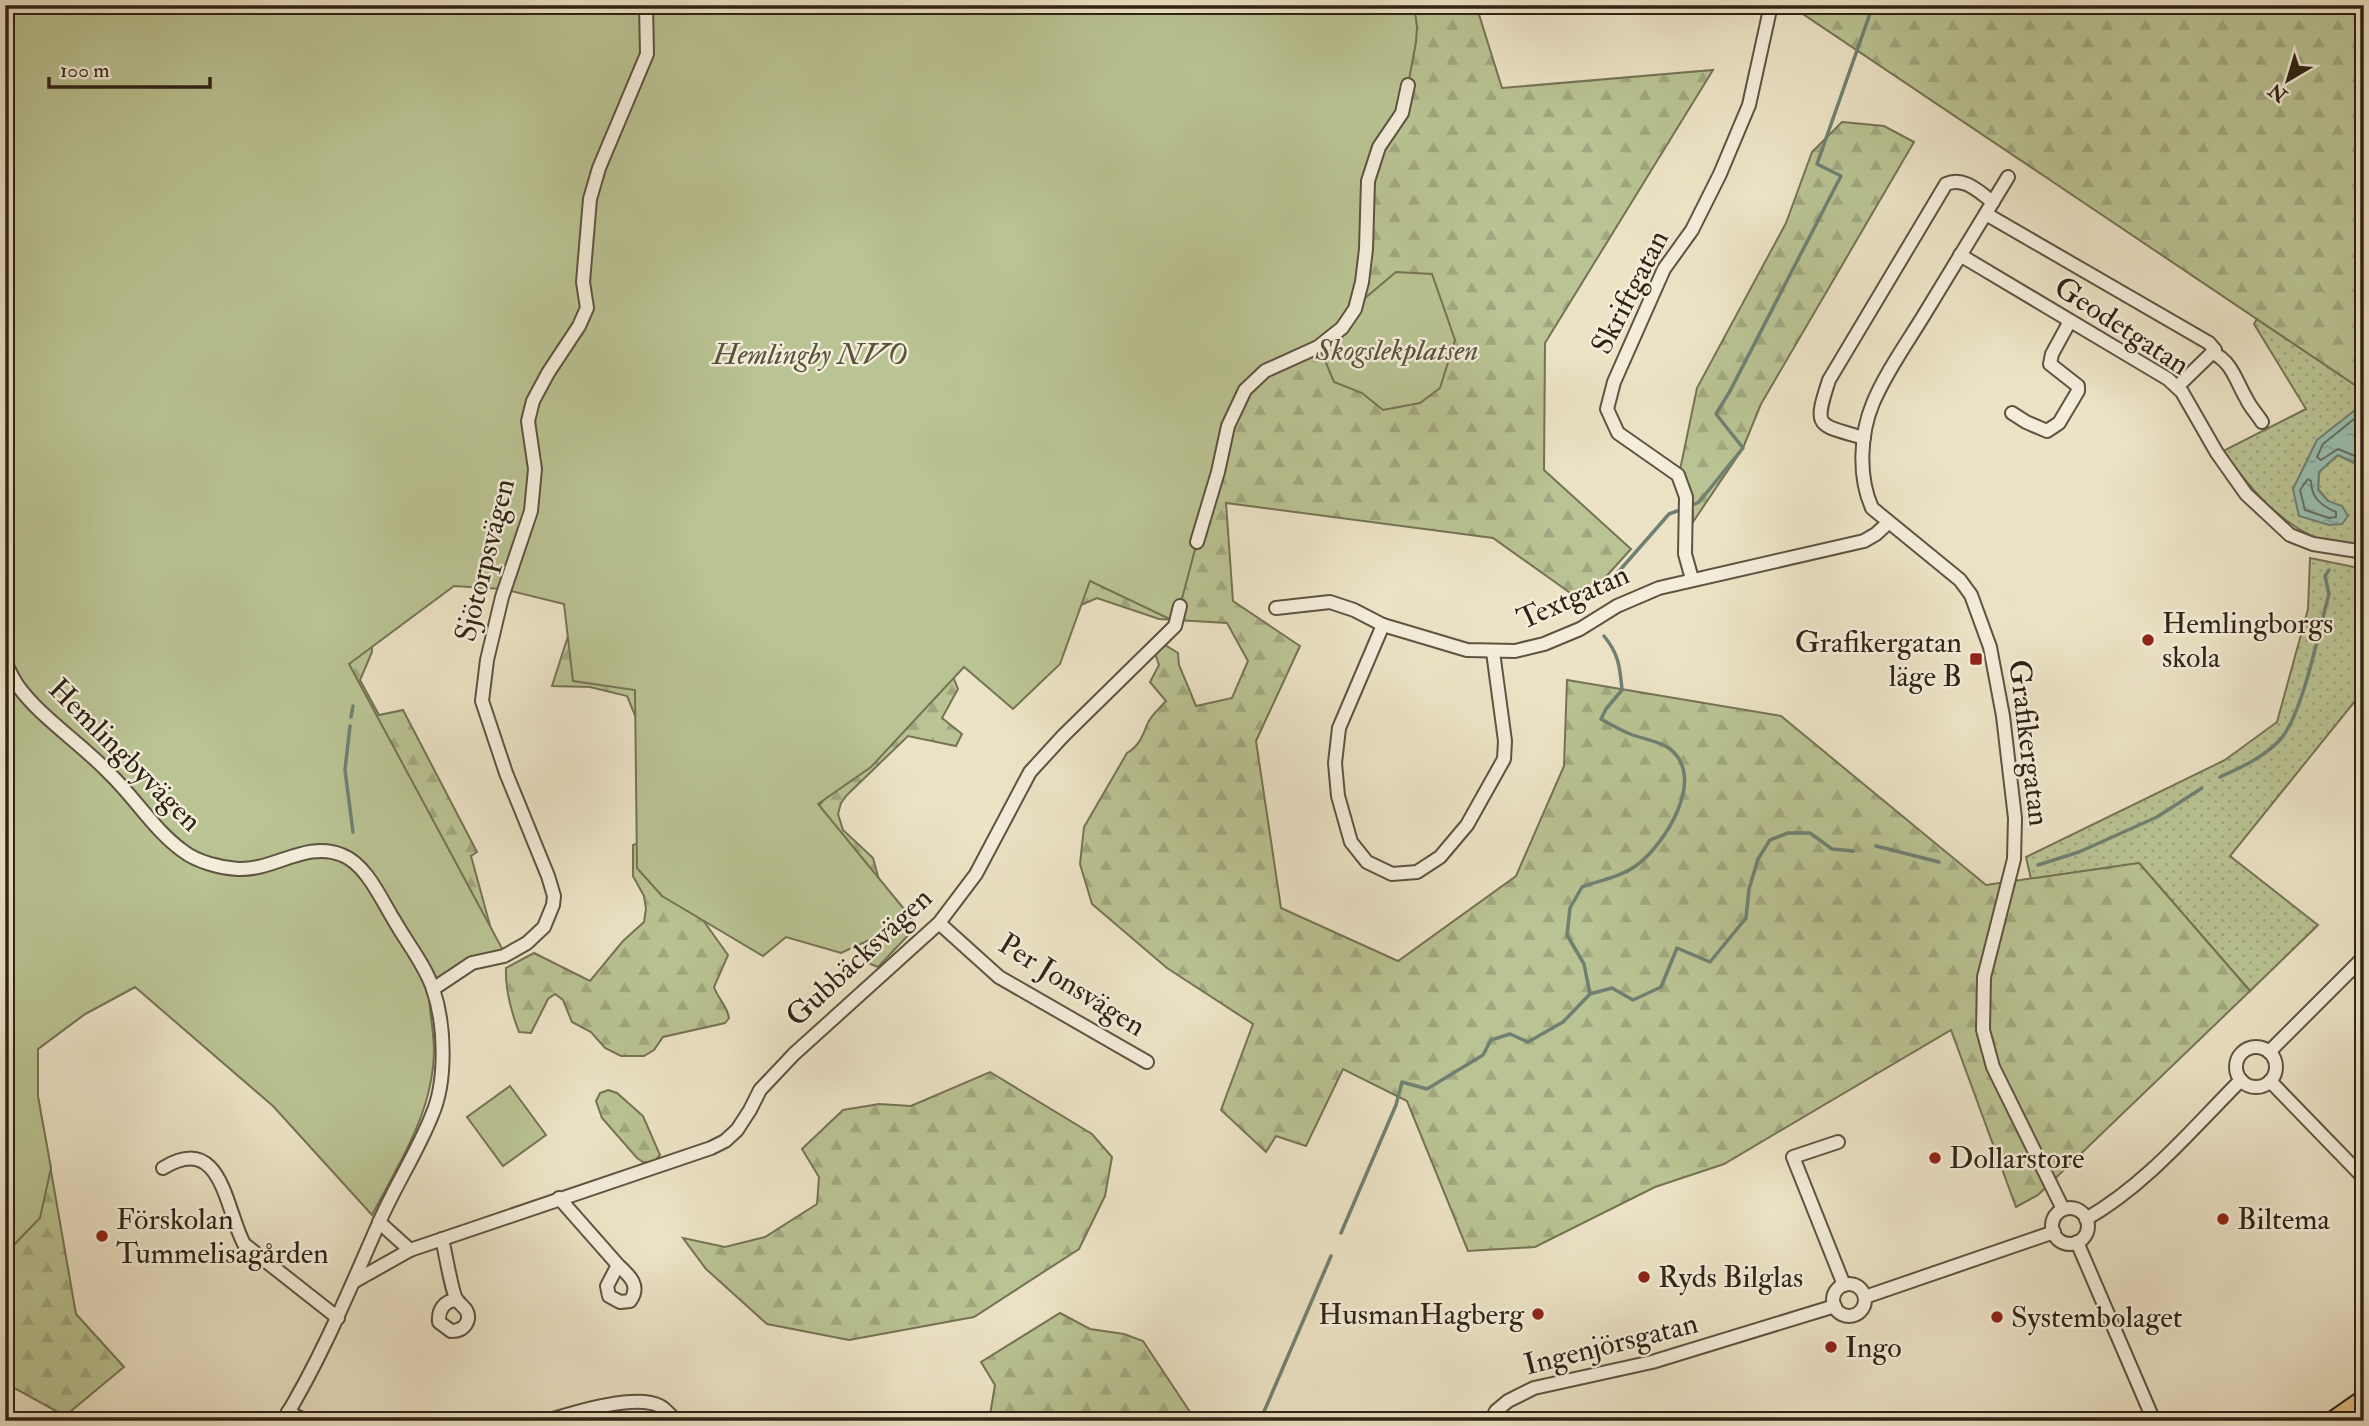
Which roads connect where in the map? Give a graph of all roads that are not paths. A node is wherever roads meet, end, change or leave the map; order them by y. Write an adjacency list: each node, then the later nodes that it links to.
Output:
1 (646, 5): 25 (street, Sjötorpsvägen)
2 (1771, 5): 17 (street, Skriftgatan)
3 (1408, 85): 15 (street)
4 (2008, 177): 5 (street, Grafikergatan)
5 (1993, 202): 6 (street, Grafikergatan); 13 (street)
6 (1986, 214): 7 (street, Grafikergatan); 9 (street)
7 (1961, 255): 8 (street, Geodetgatan); 13 (street, Grafikergatan)
8 (2070, 321): 10 (street, Geodetgatan); 11 (street)
9 (2213, 353): 10 (street); 12 (street)
10 (2177, 387): 16 (street, Geodetgatan)
11 (2012, 413)
12 (2262, 422)
13 (1864, 438): 14 (street, Grafikergatan)
14 (1888, 523): 17 (street, Textgatan); 34 (street, Grafikergatan)
15 (1197, 542)
16 (2364, 552)
17 (1692, 579): 21 (street, Textgatan)
18 (1180, 606): 23 (street, Gubbäcksvägen)
19 (1276, 608): 20 (street, Textgatan)
20 (1383, 625): 21 (street, Textgatan); 21 (street)
21 (1493, 652)
22 (5, 662): 25 (street, Hemlingbyvägen)
23 (939, 923): 27 (street, Per Jonsvägen); 33 (street, Gubbäcksvägen)
24 (2364, 957): 26 (street)
25 (433, 989): 36 (street, Hemlingbyvägen)
26 (2269, 1052): 28 (street); 29 (street)
27 (1147, 1062)
28 (2241, 1080): 29 (street); 35 (street)
29 (2270, 1081): 32 (street)
30 (1838, 1142): 43 (street)
31 (163, 1168): 47 (street)
32 (2364, 1178)
33 (559, 1198): 38 (street, Gubbäcksvägen); 41 (street)
34 (2063, 1209): 35 (street); 37 (street)
35 (2086, 1219): 39 (street)
36 (379, 1222): 40 (street); 42 (street, Hemlingbyvägen)
37 (2054, 1232): 39 (street); 44 (street, Ingenjörsgatan)
38 (442, 1239): 40 (street, Gubbäcksvägen); 45 (street)
39 (2077, 1242): 54 (street)
40 (410, 1250): 42 (street, Gubbäcksvägen)
41 (618, 1265)
42 (355, 1282): 47 (street, Hemlingbyvägen)
43 (1844, 1285): 44 (street); 46 (street)
44 (1865, 1297): 46 (street, Ingenjörsgatan)
45 (456, 1300)
46 (1835, 1306): 53 (street, Ingenjörsgatan)
47 (338, 1318): 49 (street, Hemlingbyvägen)
48 (2364, 1399): 55 (main road)
49 (285, 1417): 50 (street)
50 (306, 1421)
51 (547, 1421): 52 (street)
52 (676, 1421)
53 (1491, 1421)
54 (2154, 1421)
55 (2334, 1421)

